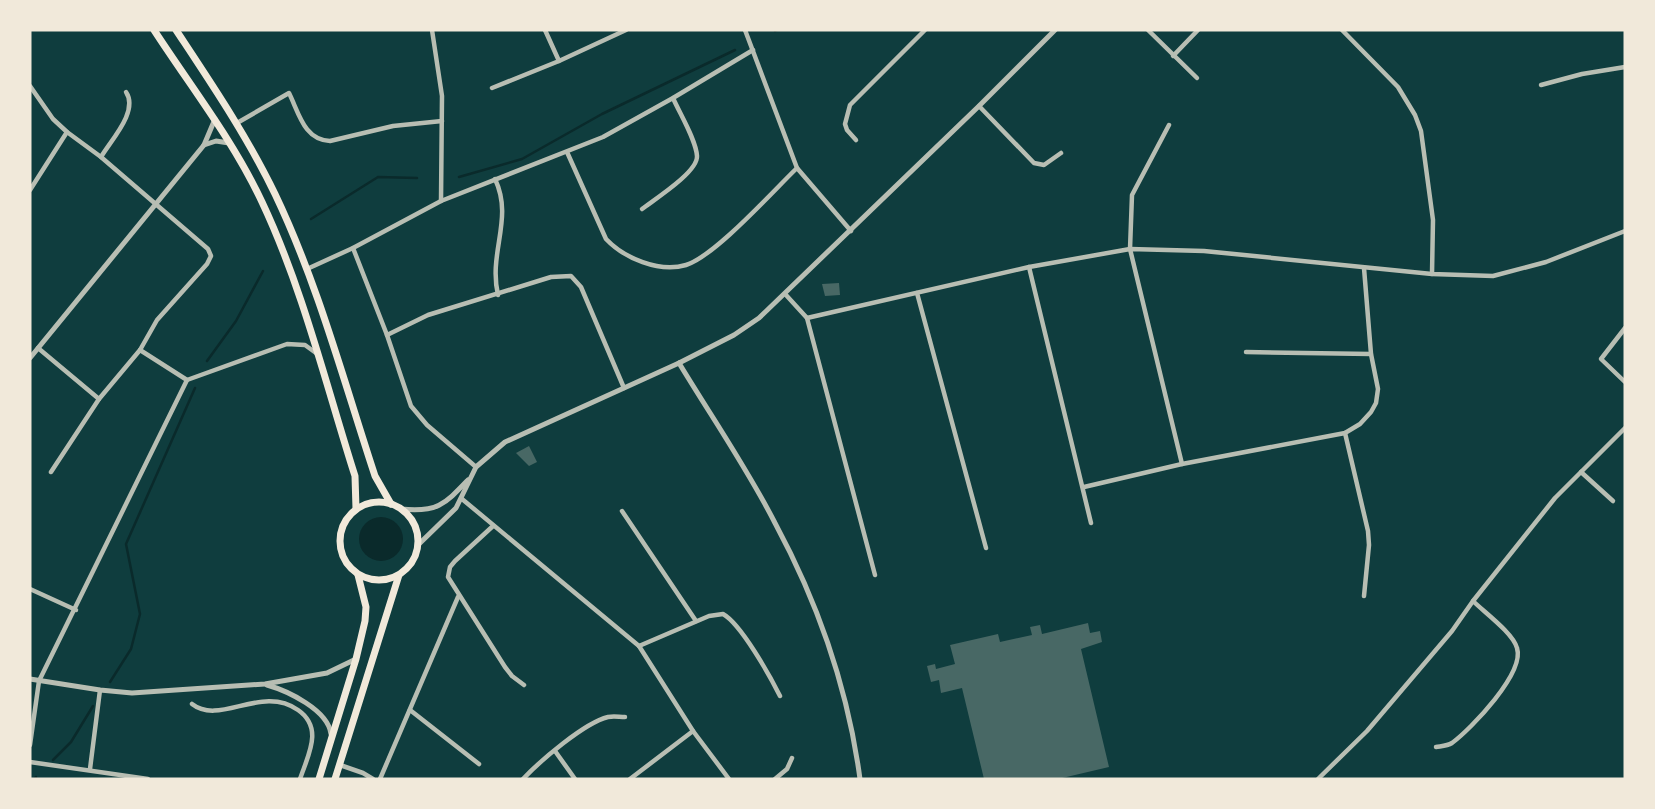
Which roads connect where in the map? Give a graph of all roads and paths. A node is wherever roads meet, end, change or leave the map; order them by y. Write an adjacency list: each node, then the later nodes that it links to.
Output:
1 (154, 30): 23 (highway)
2 (176, 30): 25 (highway)
3 (432, 30): 24 (street)
4 (545, 30): 14 (street)
5 (626, 30): 14 (street)
6 (745, 30): 12 (street)
7 (925, 30): 28 (street)
8 (1055, 30): 22 (street)
9 (1148, 30): 13 (street)
10 (1198, 30): 13 (street)
11 (1342, 30): 47 (street)
12 (753, 50): 21 (street); 34 (street)
13 (1173, 56): 16 (street)
14 (559, 61): 19 (street)
15 (1625, 67): 17 (street)
16 (1197, 78)
17 (1541, 85)
18 (30, 86): 27 (street)
19 (492, 88)
20 (126, 92): 33 (street)
21 (673, 99): 31 (street); 39 (street)
22 (979, 106): 32 (street); 40 (street)
23 (215, 119): 29 (highway); 30 (street)
24 (442, 121): 25 (street); 37 (street)
25 (237, 123): 46 (highway)
26 (1169, 125): 43 (street)
27 (67, 132): 33 (street); 36 (street)
28 (856, 140)
29 (229, 143): 30 (street); 57 (highway)
30 (204, 145): 38 (street)
31 (567, 152): 34 (street); 35 (street)
32 (1060, 153)
33 (101, 157): 38 (street)
34 (797, 168): 40 (street)
35 (495, 179): 37 (street); 49 (street)
36 (30, 190)
37 (441, 201): 42 (street)
38 (156, 203): 54 (street); 55 (street)
39 (642, 209)
40 (851, 231): 50 (street)
41 (1625, 231): 47 (street)
42 (353, 248): 46 (street); 53 (street)
43 (1130, 249): 44 (street); 45 (street); 67 (street)
44 (1029, 267): 48 (street); 72 (street)
45 (1364, 268): 47 (street); 58 (street)
46 (307, 269): 75 (highway)
47 (1432, 274)
48 (917, 293): 51 (street); 82 (street)
49 (498, 295): 53 (street); 63 (street)
50 (786, 295): 51 (street); 60 (street)
51 (807, 318): 85 (street)
52 (1625, 328): 62 (street)
53 (387, 335): 68 (street)
54 (38, 348): 59 (street); 64 (street)
55 (140, 350): 61 (street); 64 (street)
56 (1245, 352): 58 (street)
57 (316, 353): 61 (street); 76 (highway)
58 (1371, 354): 66 (street)
59 (30, 358)
60 (679, 363): 63 (street); 125 (street)
61 (187, 380): 90 (street)
62 (1625, 382)
63 (624, 388): 68 (street)
64 (99, 399): 69 (street)
65 (1625, 428): 70 (street)
66 (1345, 433): 67 (street); 87 (street)
67 (1182, 464): 72 (street)
68 (476, 467): 71 (street)
69 (51, 472)
70 (1581, 472): 74 (street); 89 (street)
71 (470, 478): 73 (street); 77 (street)
72 (1084, 486): 79 (street)
73 (462, 499): 80 (street); 81 (street)
74 (1613, 501)
75 (391, 504): 76 (highway); 77 (highway)
76 (356, 509): 83 (highway)
77 (401, 509): 81 (highway)
78 (622, 511): 91 (street)
79 (1091, 523)
80 (493, 526): 88 (street); 92 (street)
81 (418, 545): 84 (highway)
82 (986, 548)
83 (358, 575): 84 (highway); 93 (highway)
84 (399, 575): 111 (highway)
85 (875, 575)
86 (30, 589): 90 (street)
87 (1364, 596)
88 (458, 597): 97 (street); 101 (street)
89 (1473, 601): 106 (street); 126 (street)
90 (76, 610): 95 (street)
91 (696, 621): 92 (street); 99 (street)
92 (639, 646): 103 (street)
93 (356, 659): 96 (street); 104 (highway)
94 (30, 679): 95 (street)
95 (39, 681): 98 (street); 105 (street)
96 (265, 684): 98 (street); 104 (street)
97 (524, 685)
98 (100, 690): 112 (street)
99 (780, 696)
100 (192, 704): 115 (street)
101 (410, 710): 110 (street); 119 (street)
102 (625, 717): 107 (street)
103 (693, 731): 122 (street); 123 (street)
104 (331, 741): 116 (highway)
105 (30, 744)
106 (1436, 747)
107 (555, 751): 120 (street); 121 (street)
108 (792, 758): 124 (street)
109 (30, 762): 112 (street)
110 (479, 764)
111 (340, 765): 117 (highway); 118 (street)
112 (90, 769): 113 (street)
113 (132, 778): 114 (street)
114 (148, 779)
115 (300, 779)
116 (319, 779)
117 (335, 779)
118 (373, 779)
119 (380, 779)
120 (523, 779)
121 (575, 779)
122 (630, 779)
123 (729, 779)
124 (775, 779)
125 (860, 779)
126 (1318, 779)

